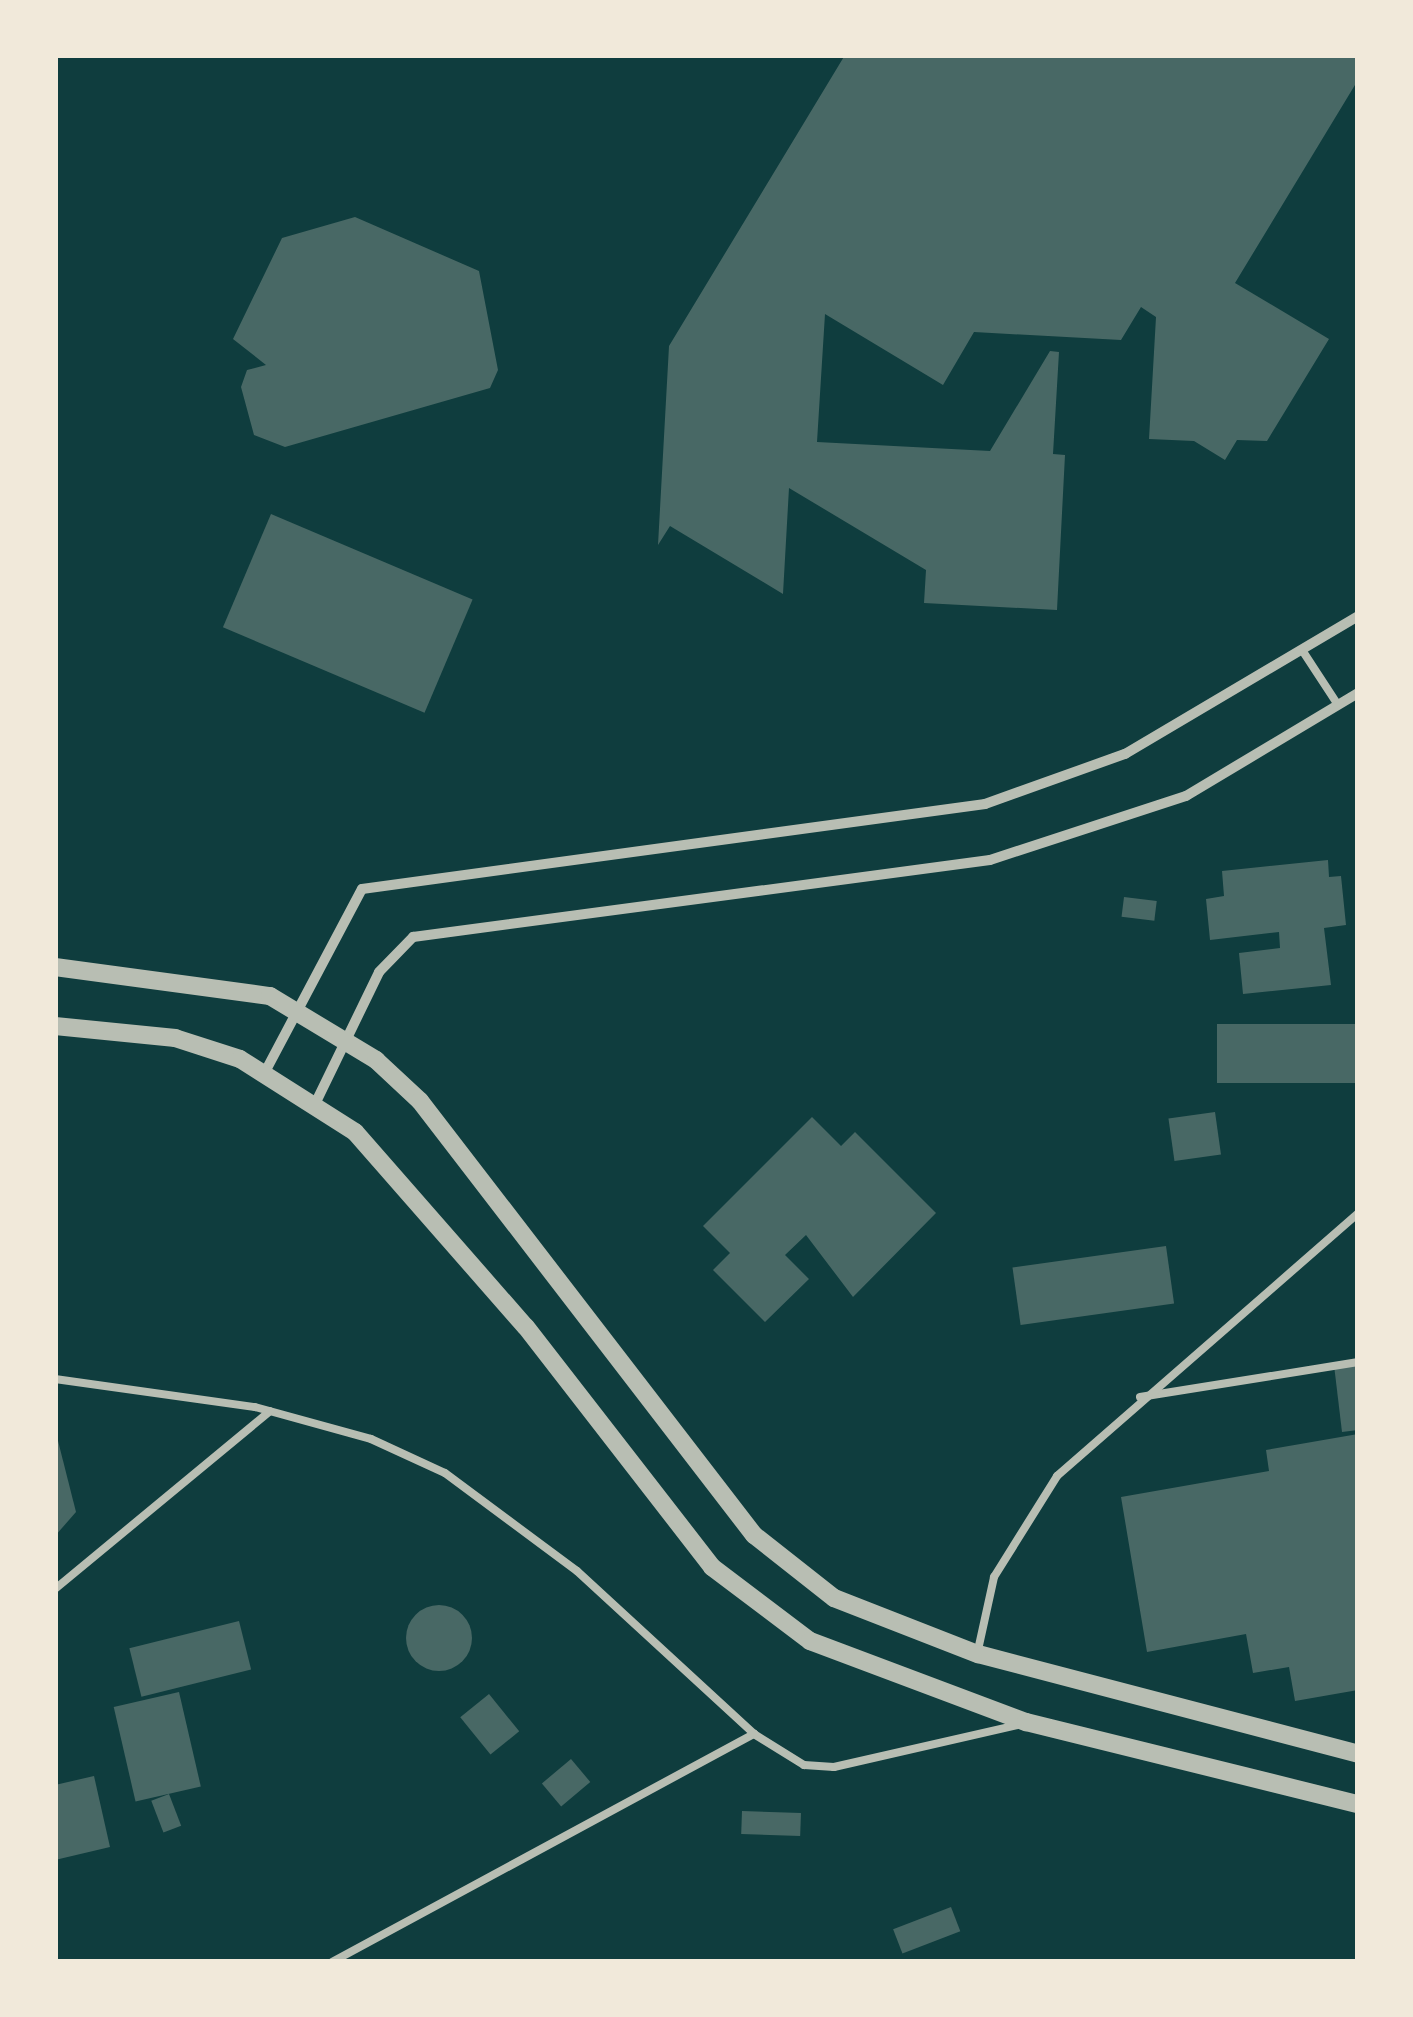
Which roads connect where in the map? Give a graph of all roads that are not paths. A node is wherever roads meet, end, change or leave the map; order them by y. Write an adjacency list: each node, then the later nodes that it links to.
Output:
1 (1358, 616): 2 (street)
2 (1304, 652): 4 (lane); 6 (street)
3 (1358, 693): 4 (street)
4 (1338, 704): 8 (street)
5 (55, 966): 6 (street)
6 (296, 1007): 8 (street); 9 (street)
7 (55, 1026): 9 (street)
8 (347, 1039): 10 (street); 17 (street)
9 (265, 1072): 10 (street)
10 (316, 1102): 18 (street)
11 (1358, 1213): 14 (lane)
12 (1358, 1362): 14 (lane)
13 (55, 1378): 15 (lane)
14 (1138, 1398): 17 (lane)
15 (270, 1411): 16 (lane); 19 (lane)
16 (55, 1589)
17 (978, 1654): 20 (street)
18 (1026, 1722): 19 (lane); 21 (street)
19 (754, 1734): 22 (lane)
20 (1358, 1754)
21 (1358, 1804)
22 (332, 1962)

